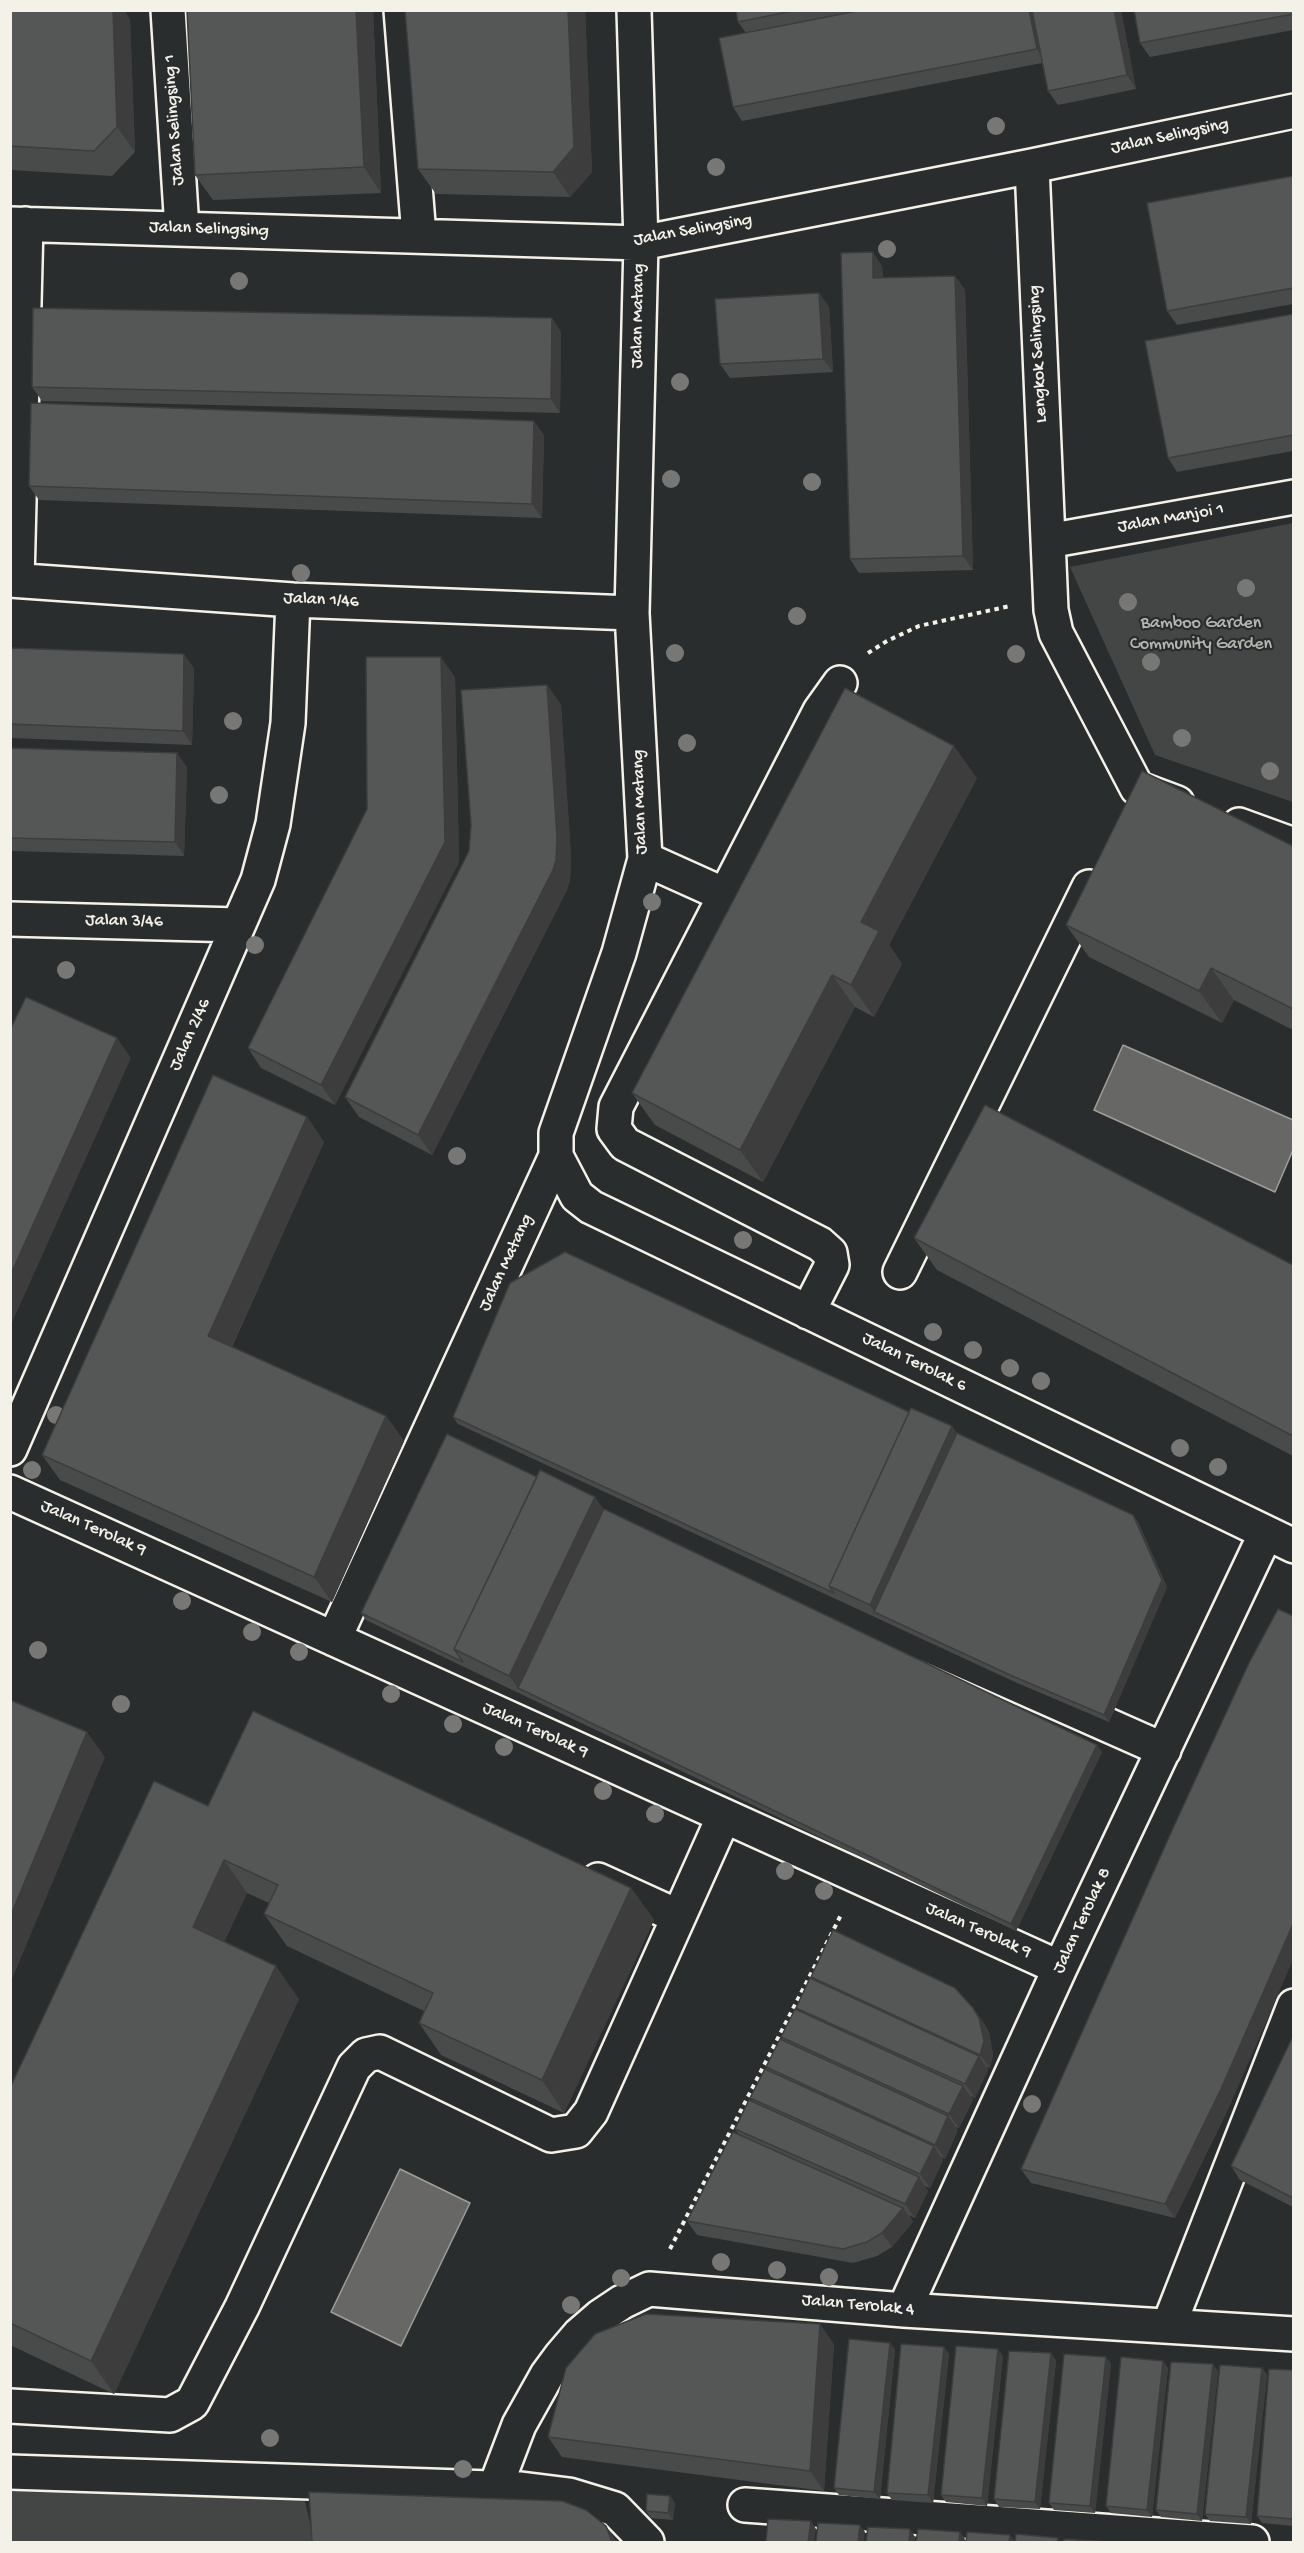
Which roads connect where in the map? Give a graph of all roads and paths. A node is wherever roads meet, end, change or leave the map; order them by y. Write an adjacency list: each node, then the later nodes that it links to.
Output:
1 (168, 10): 7 (street, Jalan Selingsing 1)
2 (401, 10): 8 (street)
3 (634, 10): 9 (street, Jalan Matang)
4 (1293, 111): 5 (street, Jalan Selingsing)
5 (1032, 166): 9 (street, Jalan Selingsing); 11 (street, Lengkok Selingsing)
6 (18, 224): 7 (street, Jalan Selingsing); 12 (street)
7 (182, 229): 8 (street, Jalan Selingsing)
8 (419, 236): 9 (street, Jalan Selingsing)
9 (641, 243): 15 (street, Jalan Matang)
10 (1293, 497): 11 (street, Jalan Manjoi 1)
11 (1048, 541): 14 (street, Lengkok Selingsing)
12 (14, 580): 13 (street, Jalan 1/46)
13 (292, 600): 15 (street, Jalan 1/46); 24 (street, Jalan 2/46)
14 (1050, 600): 16 (path); 17 (street, Lengkok Selingsing)
15 (632, 613): 20 (street, Jalan Matang)
16 (840, 683): 22 (street)
17 (1137, 788): 18 (street); 19 (street)
18 (1122, 819)
19 (1293, 845)
20 (645, 859): 22 (street); 25 (street, Jalan Matang)
21 (1103, 859): 26 (street)
22 (725, 895): 27 (street)
23 (10, 919): 24 (street, Jalan 3/46)
24 (238, 925): 29 (street, Jalan 2/46)
25 (556, 1156): 27 (street, Jalan Terolak 6); 28 (street, Jalan Matang)
26 (900, 1272)
27 (808, 1312): 31 (street, Jalan Terolak 6)
28 (433, 1426): 32 (street, Jalan Matang); 33 (street)
29 (10, 1449)
30 (10, 1492): 32 (street, Jalan Terolak 9)
31 (1280, 1540): 33 (street, Jalan Terolak 8)
32 (334, 1639): 34 (street, Jalan Terolak 9)
33 (1164, 1750): 38 (street, Jalan Terolak 8)
34 (724, 1816): 36 (street, Jalan Terolak 9); 37 (street)
35 (571, 1868): 37 (street)
36 (860, 1877): 38 (street, Jalan Terolak 9); 40 (path)
37 (677, 1916): 44 (street)
38 (1060, 1968): 41 (street, Jalan Terolak 8)
39 (1293, 2006): 42 (street)
40 (649, 2289): 41 (street, Jalan Terolak 4); 46 (street)
41 (904, 2310): 42 (street, Jalan Terolak 4)
42 (1169, 2325): 43 (street, Jalan Terolak 4)
43 (1293, 2334)
44 (10, 2406)
45 (10, 2472): 46 (street)
46 (495, 2488): 48 (street)
47 (745, 2505): 49 (street)
48 (647, 2542)
49 (1252, 2542)

